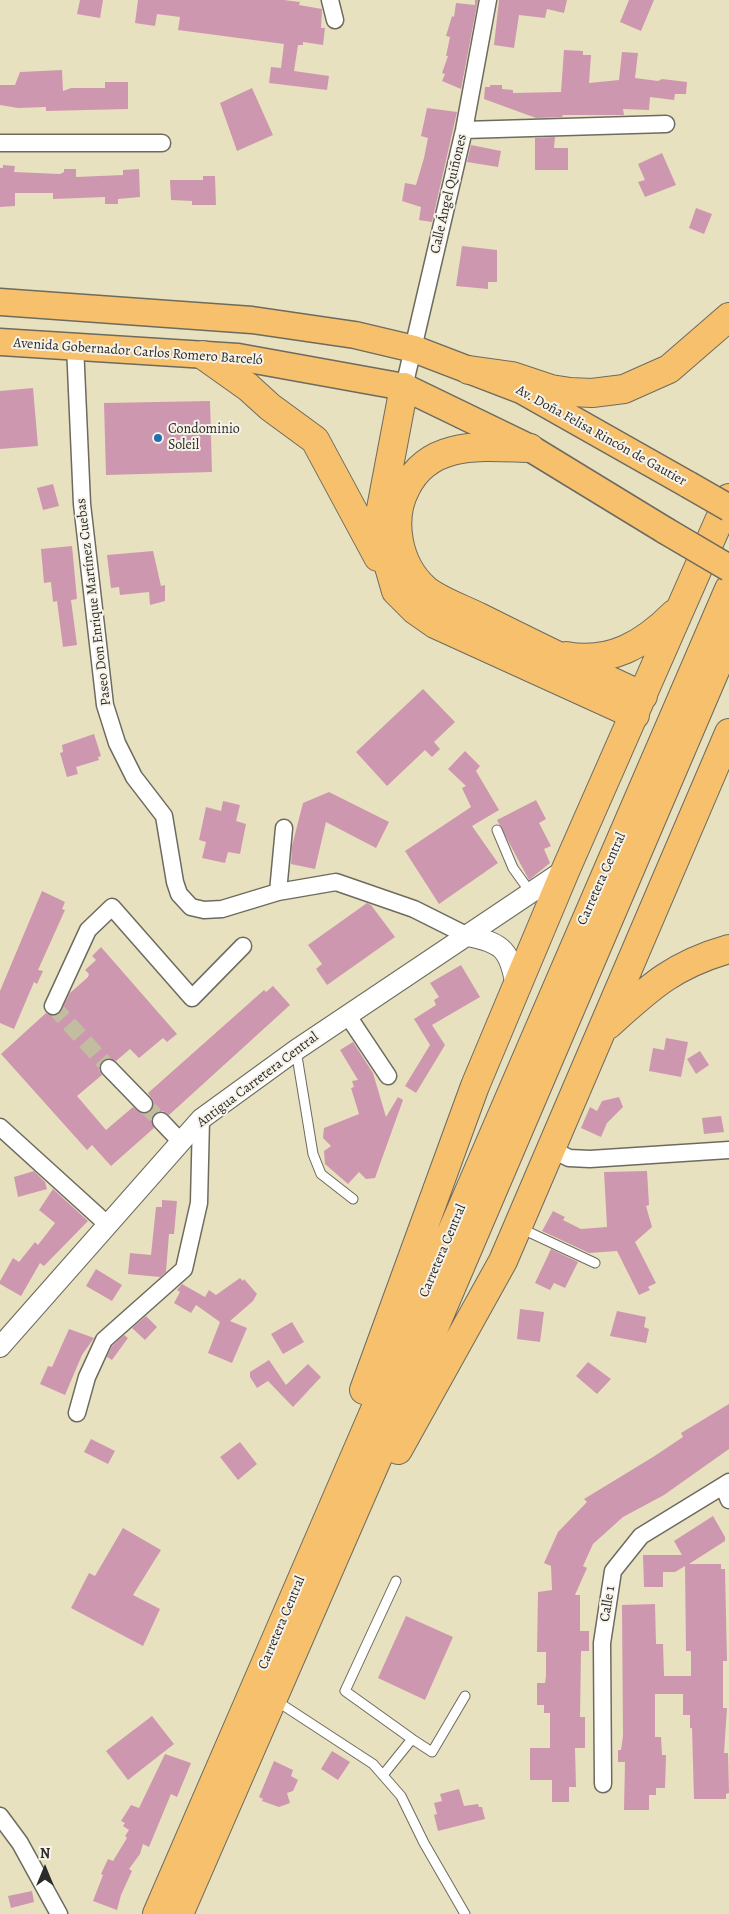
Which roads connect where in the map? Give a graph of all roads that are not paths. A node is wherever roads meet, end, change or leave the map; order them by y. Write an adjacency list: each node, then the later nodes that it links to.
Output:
1 (330, 0): 3 (street)
2 (488, 0): 5 (street, Calle Ángel Quiñones)
3 (335, 20)
4 (666, 124): 5 (street)
5 (464, 130): 12 (street, Calle Ángel Quiñones)
6 (0, 143): 7 (street)
7 (162, 143)
8 (0, 302): 12 (main road)
9 (729, 316): 14 (highway)
10 (0, 342): 11 (main road, Avenida Gobernador Carlos Romero Barceló)
11 (74, 345): 13 (main road, Avenida Gobernador Carlos Romero Barceló); 30 (street, Paseo Don Enrique Martínez Cuebas)
12 (414, 349): 14 (main road, Av. Doña Felisa Rincón de Gautier); 15 (street, Calle Ángel Quiñones)
13 (203, 355): 15 (main road, Avenida Gobernador Carlos Romero Barceló); 21 (highway)
14 (469, 370): 18 (main road, Av. Doña Felisa Rincón de Gautier, bridge)
15 (404, 387): 16 (main road, Avenida Gobernador Carlos Romero Barceló); 21 (highway)
16 (530, 448): 19 (main road, bridge); 24 (highway)
17 (729, 498): 22 (highway)
18 (729, 508)
19 (729, 568)
20 (729, 589): 57 (highway, Carretera Central)
21 (396, 591): 25 (highway)
22 (681, 608): 24 (highway); 25 (highway)
23 (729, 638): 56 (highway, Carretera Central)
24 (549, 653): 25 (highway)
25 (639, 706): 29 (highway)
26 (729, 733): 38 (highway)
27 (284, 828): 30 (street)
28 (497, 830): 31 (lane)
29 (566, 869): 31 (street, Antigua Carretera Central); 35 (highway)
30 (278, 892): 32 (street, Paseo Don Enrique Martínez Cuebas)
31 (531, 893): 32 (street, Antigua Carretera Central)
32 (468, 936): 35 (street); 37 (street, Antigua Carretera Central)
33 (243, 946): 36 (street)
34 (729, 949): 38 (highway)
35 (516, 987): 57 (highway)
36 (53, 1006)
37 (348, 1016): 39 (street, Antigua Carretera Central); 41 (street)
38 (600, 1033): 47 (highway)
39 (296, 1050): 43 (street, Antigua Carretera Central); 49 (lane)
40 (109, 1068): 42 (street)
41 (388, 1076)
42 (144, 1104)
43 (201, 1119): 46 (street, Antigua Carretera Central); 54 (street)
44 (161, 1122): 46 (street)
45 (0, 1127): 50 (street)
46 (181, 1142): 50 (street, Antigua Carretera Central)
47 (551, 1149): 48 (street); 51 (highway)
48 (729, 1150)
49 (352, 1199)
50 (108, 1225): 53 (street, Antigua Carretera Central)
51 (517, 1227): 52 (lane); 56 (highway)
52 (595, 1263)
53 (0, 1346)
54 (77, 1413)
55 (727, 1489): 63 (street, Calle 1)
56 (354, 1512): 60 (highway, Carretera Central)
57 (327, 1516): 66 (highway, Carretera Central)
58 (396, 1581): 61 (lane)
59 (465, 1696): 61 (lane)
60 (272, 1698): 62 (lane); 67 (highway, Carretera Central)
61 (412, 1739): 62 (lane)
62 (383, 1775): 68 (lane)
63 (603, 1784)
64 (0, 1816): 65 (street)
65 (59, 1914)
66 (157, 1914)
67 (180, 1914)
68 (465, 1914)

